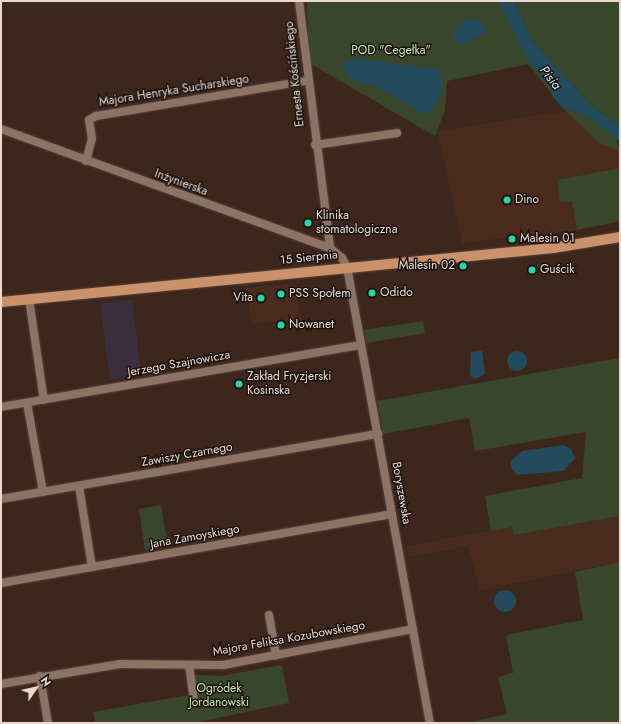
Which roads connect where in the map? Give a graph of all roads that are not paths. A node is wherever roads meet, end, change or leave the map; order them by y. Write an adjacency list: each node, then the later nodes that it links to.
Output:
1 (299, 1): 2 (street, Ernesta Kościńskiego)
2 (306, 81): 5 (street, Ernesta Kościńskiego); 6 (street, Majora Henryka Sucharskiego)
3 (1, 129): 6 (street, Inżynierska)
4 (397, 133): 5 (street)
5 (315, 145): 8 (street, Ernesta Kościńskiego)
6 (86, 161): 8 (street, Inżynierska)
7 (620, 237): 9 (main road, 15 Sierpnia)
8 (330, 248): 9 (street)
9 (347, 268): 10 (main road, 15 Sierpnia); 12 (street, Boryszewska)
10 (29, 300): 11 (main road, 15 Sierpnia); 13 (street)
11 (1, 302)
12 (361, 345): 13 (street, Jerzego Szajnowicza); 16 (street, Boryszewska)
13 (44, 400): 14 (street, Jerzego Szajnowicza)
14 (27, 402): 15 (street, Jerzego Szajnowicza); 18 (street)
15 (1, 407)
16 (378, 434): 17 (street, Zawiszy Czarnego); 20 (street, Boryszewska)
17 (79, 486): 18 (street, Zawiszy Czarnego); 21 (street)
18 (43, 492): 19 (street, Zawiszy Czarnego)
19 (1, 499)
20 (392, 514): 21 (street, Jana Zamoyskiego); 24 (street, Boryszewska)
21 (92, 567): 22 (street, Jana Zamoyskiego)
22 (1, 583)
23 (268, 615): 25 (street)
24 (413, 629): 25 (street, Majora Feliksa Kozubowskiego); 31 (street, Boryszewska)
25 (276, 655): 26 (street, Majora Feliksa Kozubowskiego)
26 (189, 665): 27 (street, Majora Feliksa Kozubowskiego); 29 (street)
27 (40, 676): 28 (street, Majora Feliksa Kozubowskiego); 30 (street)
28 (1, 684)
29 (194, 702)
30 (48, 723)
31 (430, 723)

